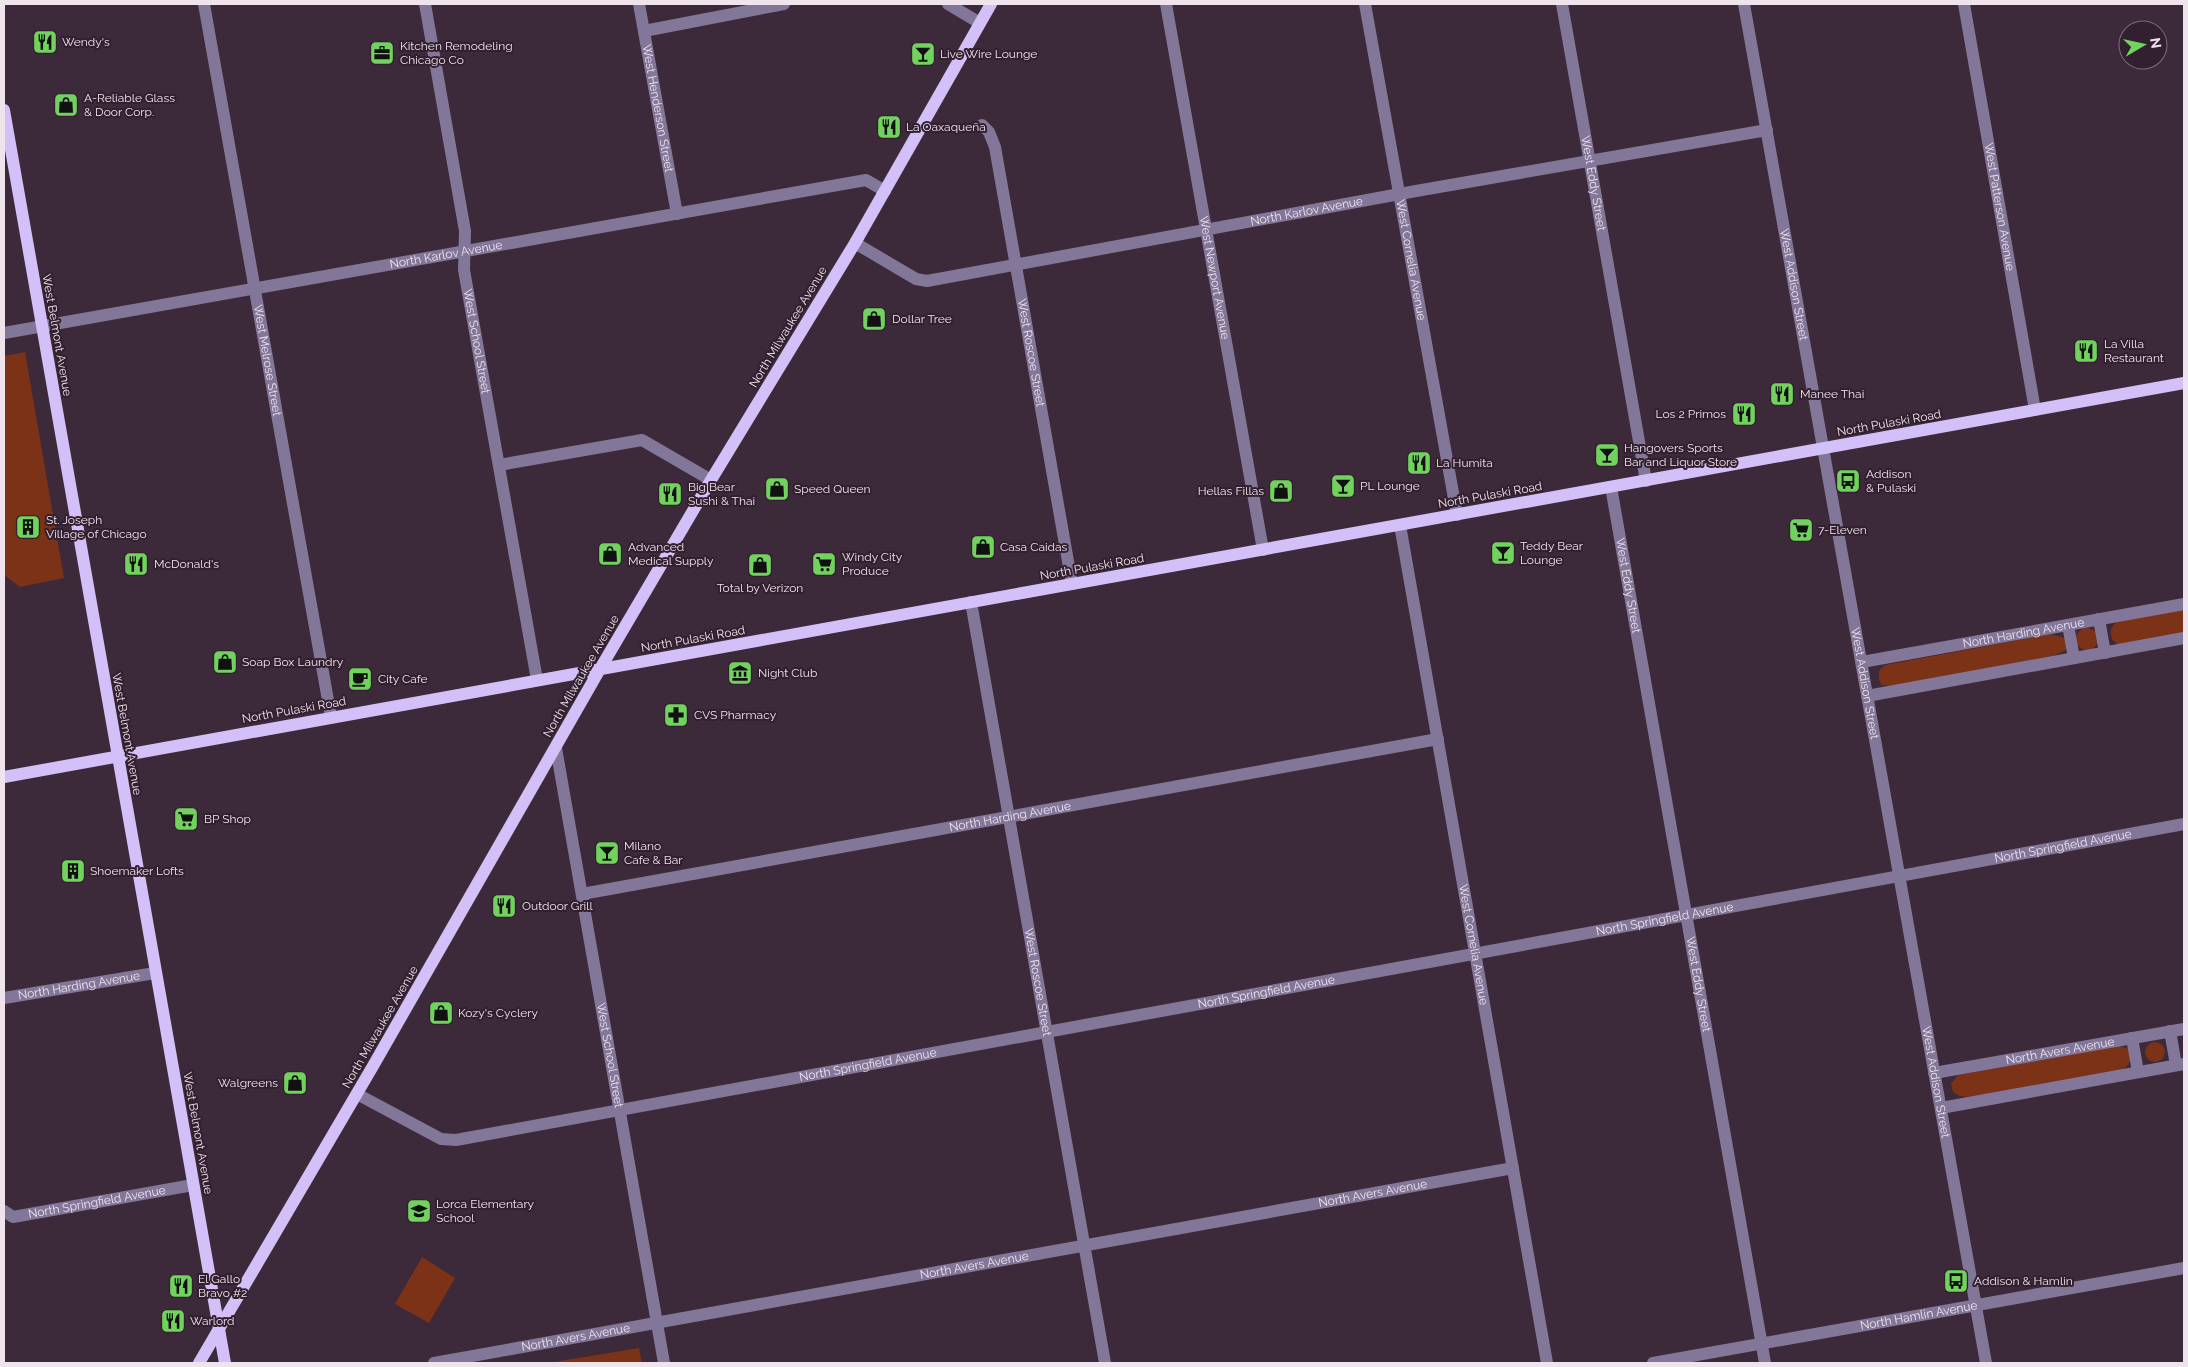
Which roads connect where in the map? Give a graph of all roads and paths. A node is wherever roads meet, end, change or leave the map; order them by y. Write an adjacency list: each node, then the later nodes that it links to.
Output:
1 (204, 4): 25 (street, West Melrose Street)
2 (425, 4): 23 (street, West School Street)
3 (638, 4): 13 (street, West Henderson Street)
4 (784, 4): 13 (street)
5 (948, 4): 12 (street)
6 (991, 4): 12 (main road, North Milwaukee Avenue)
7 (1166, 4): 21 (street, West Newport Avenue)
8 (1365, 4): 19 (street, West Cornelia Avenue)
9 (1562, 4): 17 (street, West Eddy Street)
10 (1744, 4): 16 (street, West Addison Street)
11 (1964, 4): 29 (street, West Patterson Avenue)
12 (980, 23): 18 (main road, North Milwaukee Avenue)
13 (644, 30): 20 (street, West Henderson Street)
14 (4, 110): 26 (main road, West Belmont Avenue)
15 (982, 124): 24 (street, West Roscoe Street)
16 (1767, 130): 17 (street, North Karlov Avenue); 30 (street, West Addison Street)
17 (1590, 161): 19 (street, North Karlov Avenue); 33 (street, West Eddy Street)
18 (885, 191): 20 (street, North Karlov Avenue); 22 (main road, North Milwaukee Avenue)
19 (1400, 194): 21 (street, North Karlov Avenue); 35 (street, West Cornelia Avenue)
20 (677, 214): 23 (street, North Karlov Avenue)
21 (1207, 230): 24 (street, North Karlov Avenue); 37 (street, West Newport Avenue)
22 (855, 243): 24 (street, North Karlov Avenue); 32 (main road, North Milwaukee Avenue)
23 (464, 252): 25 (street, North Karlov Avenue); 31 (street, West School Street)
24 (1016, 264): 38 (street, West Roscoe Street)
25 (255, 289): 26 (street, North Karlov Avenue); 50 (street, West Melrose Street)
26 (42, 327): 27 (street, North Karlov Avenue); 53 (main road, West Belmont Avenue)
27 (4, 333)
28 (2184, 384): 29 (main road, North Pulaski Road)
29 (2035, 410): 30 (main road, North Pulaski Road)
30 (1824, 448): 33 (main road, North Pulaski Road); 46 (street, West Addison Street)
31 (499, 466): 32 (street); 48 (street, West School Street)
32 (711, 480): 47 (main road, North Milwaukee Avenue)
33 (1646, 481): 34 (main road, North Pulaski Road)
34 (1612, 487): 35 (main road, North Pulaski Road); 59 (street, West Eddy Street)
35 (1457, 515): 36 (main road, North Pulaski Road)
36 (1400, 525): 37 (main road, North Pulaski Road); 51 (street, West Cornelia Avenue)
37 (1263, 550): 38 (main road, North Pulaski Road)
38 (1072, 584): 39 (main road, North Pulaski Road)
39 (971, 602): 47 (main road, North Pulaski Road); 55 (street, West Roscoe Street)
40 (2184, 604): 41 (street, North Harding Avenue)
41 (2099, 619): 42 (street, North Harding Avenue); 44 (street)
42 (2068, 625): 45 (street); 46 (street, North Harding Avenue)
43 (2184, 638): 44 (street)
44 (2105, 653): 45 (street)
45 (2074, 658): 49 (street)
46 (1862, 662): 49 (street, West Addison Street)
47 (600, 669): 48 (main road, North Pulaski Road); 52 (main road, North Milwaukee Avenue)
48 (537, 680): 50 (main road, North Pulaski Road)
49 (1868, 696): 57 (street, West Addison Street)
50 (331, 717): 53 (main road, North Pulaski Road)
51 (1438, 739): 55 (street, North Harding Avenue); 60 (street, West Cornelia Avenue)
52 (556, 748): 58 (street, West School Street); 70 (main road, North Milwaukee Avenue)
53 (117, 756): 54 (main road, North Pulaski Road); 61 (main road, West Belmont Avenue)
54 (4, 777)
55 (1009, 817): 58 (street, North Harding Avenue); 65 (street, West Roscoe Street)
56 (2184, 824): 57 (street, North Springfield Avenue)
57 (1900, 876): 59 (street, North Springfield Avenue); 69 (street, West Addison Street)
58 (582, 894): 72 (street, West School Street)
59 (1686, 915): 60 (street, North Springfield Avenue); 81 (street, West Eddy Street)
60 (1475, 954): 65 (street, North Springfield Avenue); 73 (street, West Cornelia Avenue)
61 (155, 972): 62 (street, North Harding Avenue); 74 (main road, West Belmont Avenue)
62 (4, 998)
63 (2184, 1029): 64 (street, North Avers Avenue)
64 (2170, 1031): 66 (street, North Avers Avenue); 67 (street)
65 (1046, 1032): 72 (street, North Springfield Avenue); 76 (street, West Roscoe Street)
66 (2132, 1038): 68 (street); 69 (street, North Avers Avenue)
67 (2180, 1065): 68 (street)
68 (2138, 1072): 71 (street)
69 (1934, 1073): 71 (street, West Addison Street)
70 (357, 1094): 72 (street, North Springfield Avenue); 80 (main road, North Milwaukee Avenue)
71 (1941, 1108): 78 (street, West Addison Street)
72 (620, 1109): 79 (street, West School Street)
73 (1513, 1168): 76 (street, North Avers Avenue); 87 (street, West Cornelia Avenue)
74 (193, 1184): 75 (street, North Springfield Avenue); 80 (main road, West Belmont Avenue)
75 (4, 1211)
76 (1084, 1245): 79 (street, North Avers Avenue); 86 (street, West Roscoe Street)
77 (2184, 1268): 78 (street, North Hamlin Avenue)
78 (1976, 1305): 81 (street, North Hamlin Avenue); 90 (street, West Addison Street)
79 (657, 1322): 84 (street, North Avers Avenue); 85 (street, West School Street)
80 (219, 1330): 82 (main road, North Milwaukee Avenue); 83 (main road, West Belmont Avenue)
81 (1762, 1344): 88 (street, North Hamlin Avenue); 89 (street, West Eddy Street)
82 (199, 1363)
83 (225, 1363)
84 (434, 1363)
85 (664, 1363)
86 (1105, 1363)
87 (1547, 1363)
88 (1652, 1363)
89 (1765, 1363)
90 (1986, 1363)

